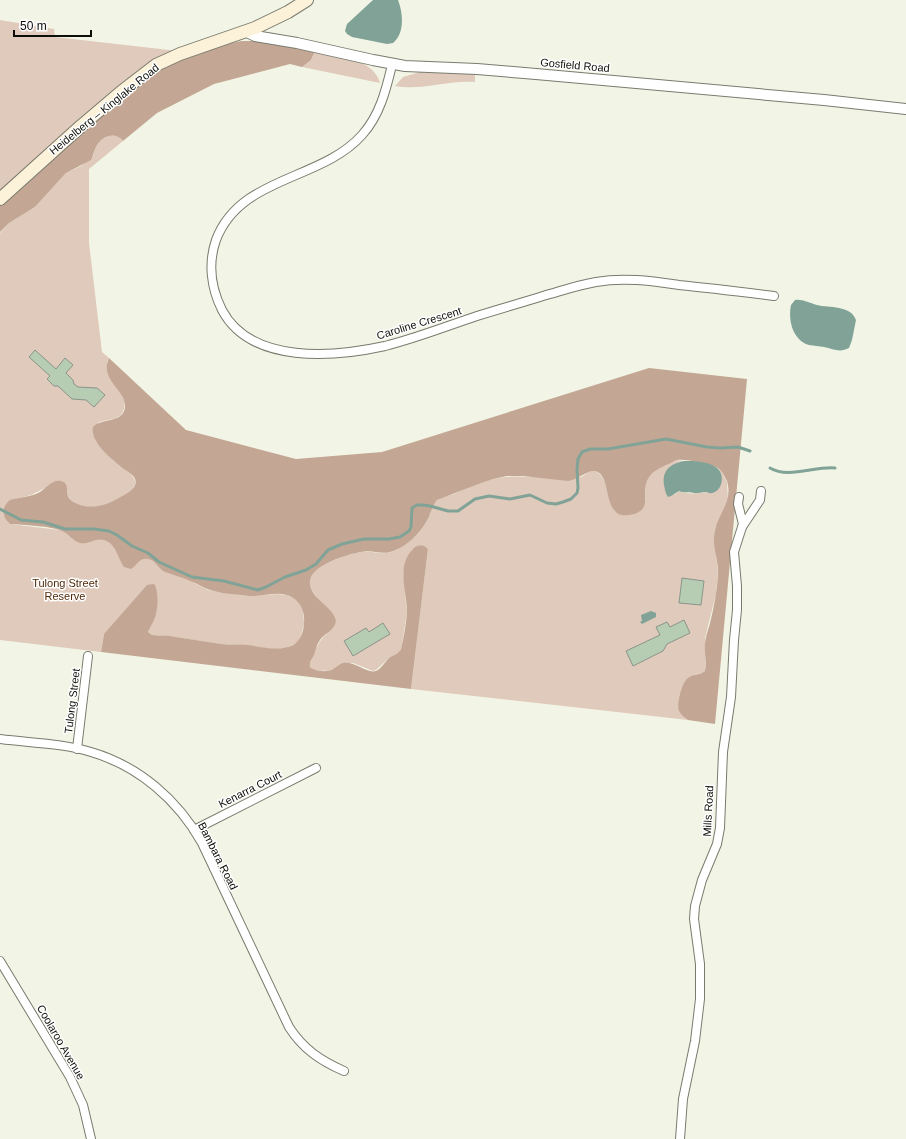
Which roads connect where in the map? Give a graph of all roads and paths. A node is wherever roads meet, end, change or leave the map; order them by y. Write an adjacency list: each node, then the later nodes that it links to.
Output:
1 (307, 0): 2 (main road, Heidelberg – Kinglake Road)
2 (245, 31): 3 (street, Gosfield Road); 5 (main road, Heidelberg – Kinglake Road)
3 (392, 64): 4 (street, Gosfield Road); 6 (street, Caroline Crescent)
4 (906, 109)
5 (0, 199)
6 (774, 296)
7 (761, 491): 9 (street, Mills Road)
8 (738, 497): 9 (street, Mills Road)
9 (742, 528): 18 (street, Mills Road)
10 (88, 656): 12 (street, Tulong Street)
11 (0, 739): 12 (street, Bambara Road)
12 (77, 749): 14 (street, Bambara Road)
13 (316, 768): 14 (street, Kenarra Court)
14 (194, 830): 16 (street, Bambara Road)
15 (0, 961): 17 (street, Coolaroo Avenue)
16 (344, 1071)
17 (91, 1139)
18 (680, 1139)

